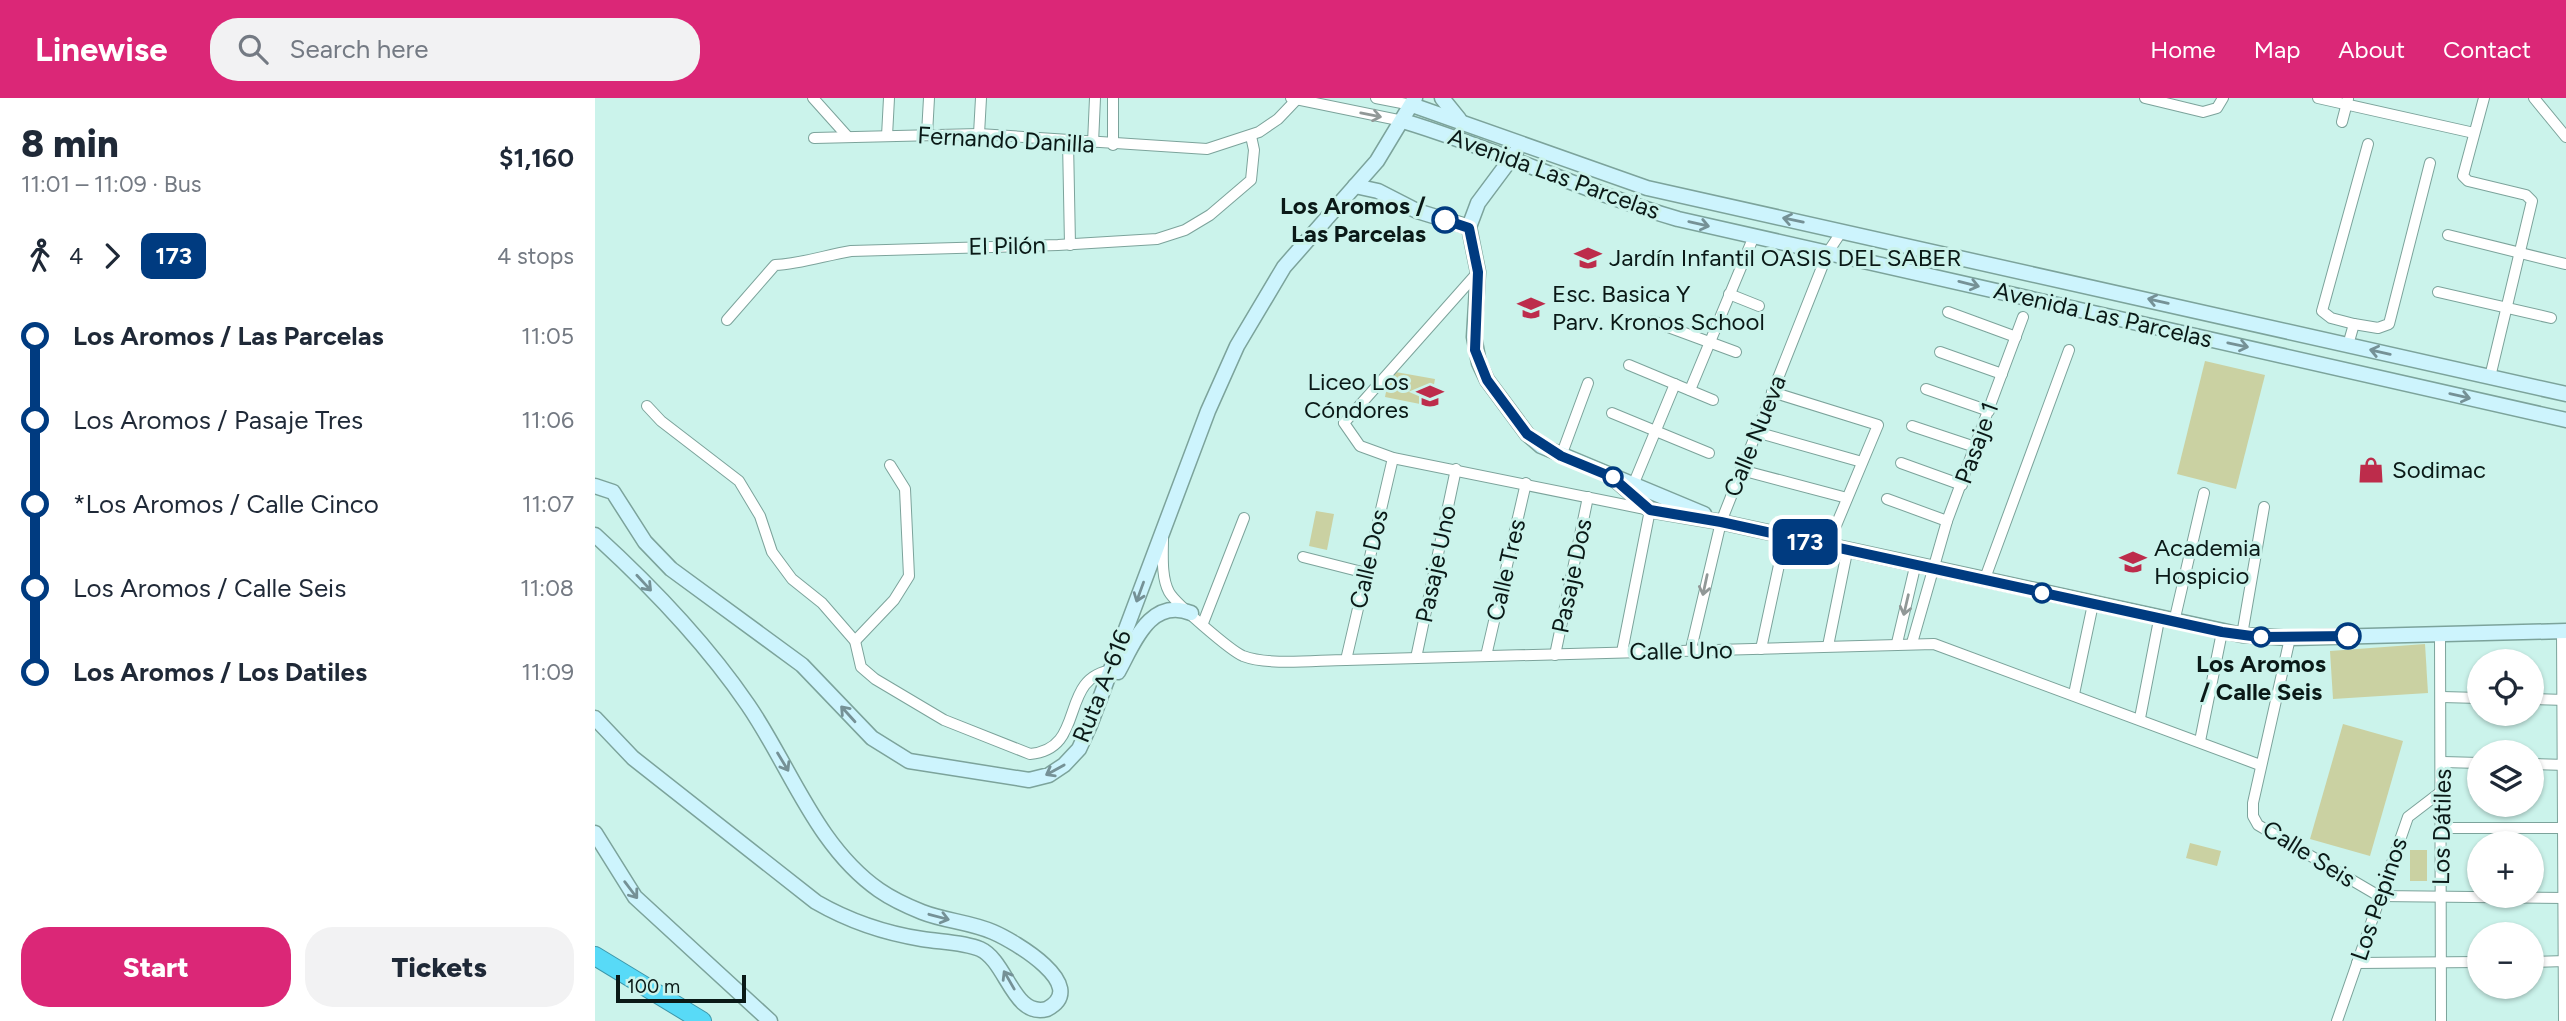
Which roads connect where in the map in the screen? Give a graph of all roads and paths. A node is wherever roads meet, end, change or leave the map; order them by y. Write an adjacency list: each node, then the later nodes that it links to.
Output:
1 (813, 98): 25 (street)
2 (889, 98): 23 (street)
3 (929, 98): 20 (street)
4 (981, 98): 21 (street)
5 (1095, 98): 30 (street)
6 (1114, 98): 32 (street)
7 (1376, 98): 16 (street)
8 (1442, 98): 17 (main road)
9 (2145, 98): 10 (street)
10 (2223, 98)
11 (2318, 98): 15 (street)
12 (2484, 98): 22 (street)
13 (2533, 98): 26 (street)
14 (1295, 99): 18 (street, one-way to 18); 24 (street, Fernando Danilla)
15 (2347, 101): 19 (street); 22 (street)
16 (1413, 102): 17 (main road, Avenida Las Parcelas); 18 (main road, Ruta A-616)
17 (1460, 120): 29 (main road, Avenida Las Parcelas)
18 (1403, 121): 33 (main road, Avenida Las Parcelas); 35 (main road, Ruta A-616)
19 (2343, 122)
20 (927, 134): 21 (street, Fernando Danilla); 23 (street, Fernando Danilla)
21 (979, 134): 28 (street, Fernando Danilla)
22 (2474, 134): 42 (street)
23 (887, 136): 25 (street, Fernando Danilla)
24 (1251, 136): 32 (street, Fernando Danilla); 40 (street, El Pilón)
25 (848, 137): 27 (street, Fernando Danilla)
26 (2566, 137)
27 (814, 138)
28 (1068, 141): 30 (street, Fernando Danilla); 40 (street)
29 (1522, 143): 33 (main road); 37 (main road, Avenida Las Parcelas, one-way to 29)
30 (1093, 144): 32 (street, Fernando Danilla)
31 (2368, 144): 54 (street)
32 (1113, 145)
33 (1513, 158): 36 (main road); 39 (main road, Avenida Las Parcelas, one-way to 39)
34 (2430, 163): 54 (street)
35 (1356, 186): 36 (main road); 100 (main road, Ruta A-616)
36 (1469, 228): 44 (main road)
37 (1842, 231): 41 (street, Calle Nueva); 57 (main road, Avenida Las Parcelas, one-way to 37)
38 (2448, 235): 42 (street)
39 (1754, 236): 41 (main road, Avenida Las Parcelas); 46 (street)
40 (1070, 245): 52 (street, El Pilón)
41 (1828, 252): 68 (street, Calle Nueva); 74 (main road, Avenida Las Parcelas, one-way to 74)
42 (2520, 253): 43 (street); 48 (street)
43 (2565, 264)
44 (1478, 272): 80 (main road); 81 (street)
45 (2438, 292): 48 (street)
46 (1729, 294): 47 (street); 56 (street)
47 (1759, 306)
48 (2507, 308): 51 (street); 63 (street)
49 (1948, 312): 55 (street)
50 (2023, 317): 55 (street, Pasaje 1)
51 (2551, 318)
52 (727, 320)
53 (1652, 321): 56 (street)
54 (2354, 324): 57 (street)
55 (2016, 337): 62 (street, Pasaje 1)
56 (1709, 344): 59 (street); 67 (street)
57 (2348, 345): 63 (main road, Avenida Las Parcelas, one-way to 57)
58 (2069, 350): 109 (street)
59 (1736, 352)
60 (1940, 352): 62 (street)
61 (1629, 365): 65 (street)
62 (2002, 374): 72 (street, Pasaje 1)
63 (2490, 377): 69 (main road, Avenida Las Parcelas)
64 (1588, 383): 80 (street)
65 (1675, 384): 67 (street); 76 (street)
66 (1926, 389): 72 (street)
67 (1690, 390): 70 (street)
68 (1772, 392): 77 (street, Calle Nueva); 82 (street)
69 (2566, 394)
70 (1713, 400)
71 (647, 406): 119 (street)
72 (1989, 411): 78 (street, Pasaje 1)
73 (1612, 413): 76 (street)
74 (2566, 420)
75 (1912, 426): 78 (street)
76 (1655, 429): 79 (street); 90 (street)
77 (1756, 432): 82 (street); 86 (street, Calle Nueva)
78 (1975, 447): 88 (street, Pasaje 1)
79 (1709, 453)
80 (1561, 456): 90 (main road)
81 (1393, 458): 85 (street); 108 (street, Calle Dos)
82 (1862, 462): 93 (street)
83 (1901, 463): 88 (street)
84 (890, 465): 119 (street)
85 (1456, 469): 87 (street); 128 (street, Pasaje Uno)
86 (1741, 470): 93 (street); 99 (street, Calle Nueva)
87 (1526, 483): 92 (street); 127 (street, Calle Tres)
88 (1962, 485): 98 (street, Pasaje 1)
89 (595, 486): 130 (main road, Ruta A-616, one-way to 89)
90 (1631, 489): 96 (main road); 99 (main road)
91 (2204, 494): 112 (street)
92 (1588, 497): 96 (street); 126 (street, Pasaje Dos)
93 (1847, 498): 103 (street)
94 (1887, 499): 98 (street)
95 (2264, 507): 117 (street)
96 (1650, 510): 99 (main road); 125 (street)
97 (1244, 518): 113 (street)
98 (1947, 521): 107 (street, Pasaje 1)
99 (1721, 522): 102 (main road); 123 (street, Calle Nueva, one-way to 123)
100 (1163, 528): 111 (street, Calle Uno); 130 (main road, Ruta A-616, one-way to 130)
101 (595, 535): 136 (main road, one-way to 136)
102 (1785, 537): 103 (main road); 124 (street)
103 (1827, 547): 104 (main road)
104 (1847, 552): 106 (main road); 122 (street)
105 (1303, 557): 108 (street)
106 (1915, 566): 107 (main road); 120 (street, one-way to 120)
107 (1931, 569): 109 (main road); 121 (street, Pasaje 1)
108 (1366, 573): 129 (street, Calle Dos)
109 (1984, 581): 110 (main road)
110 (2093, 604): 112 (main road); 131 (street)
111 (1191, 613): 113 (street, Calle Uno); 130 (main road)
112 (2167, 621): 115 (main road); 137 (street)
113 (1203, 623): 129 (street, Calle Uno)
114 (2564, 631): 116 (main road); 135 (street)
115 (2222, 632): 117 (main road); 138 (street)
116 (2440, 633): 118 (main road); 132 (street, Los Dátiles)
117 (2242, 635): 118 (main road)
118 (2290, 638): 142 (street, Calle Seis)
119 (855, 641): 130 (street)
120 (1897, 643): 121 (street, Calle Uno); 122 (street, Calle Uno)
121 (1912, 643): 131 (street, Calle Uno)
122 (1828, 646): 124 (street, Calle Uno)
123 (1691, 649): 124 (street, Calle Uno); 125 (street, Calle Uno)
124 (1761, 649)
125 (1622, 652): 126 (street, Calle Uno)
126 (1555, 655): 127 (street, Calle Uno)
127 (1486, 656): 128 (street, Calle Uno)
128 (1416, 658): 129 (street, Calle Uno)
129 (1346, 660)
130 (1115, 670)
131 (2074, 694): 137 (street, Calle Uno)
132 (2442, 697): 133 (street); 139 (street, Los Dátiles)
133 (2467, 698)
134 (2544, 699): 135 (street)
135 (2564, 700): 143 (street)
136 (595, 718)
137 (2140, 718): 138 (street, Calle Uno)
138 (2200, 741): 142 (street, Calle Uno)
139 (2443, 762): 140 (street); 144 (street, Los Dátiles)
140 (2467, 763)
141 (2544, 764): 143 (street)
142 (2260, 765): 148 (street, Calle Seis)
143 (2564, 765): 146 (street)
144 (2442, 791): 145 (street, Los Dátiles); 148 (street, Los Pepinos)
145 (2442, 828): 146 (street); 149 (street, Los Dátiles)
146 (2564, 828): 150 (street)
147 (595, 833): 158 (main road, one-way to 158)
148 (2379, 896): 149 (street); 156 (street, Los Pepinos)
149 (2440, 897): 150 (street); 153 (street, Los Dátiles)
150 (2565, 898): 152 (street)
151 (595, 956): 157 (highway)
152 (2565, 961): 155 (street); 161 (street)
153 (2441, 962): 154 (street); 156 (street); 160 (street, Los Dátiles)
154 (2467, 962)
155 (2544, 962)
156 (2357, 963): 159 (street, Los Pepinos)
157 (702, 1021)
158 (770, 1021)
159 (2337, 1021)
160 (2441, 1021)
161 (2564, 1021)

